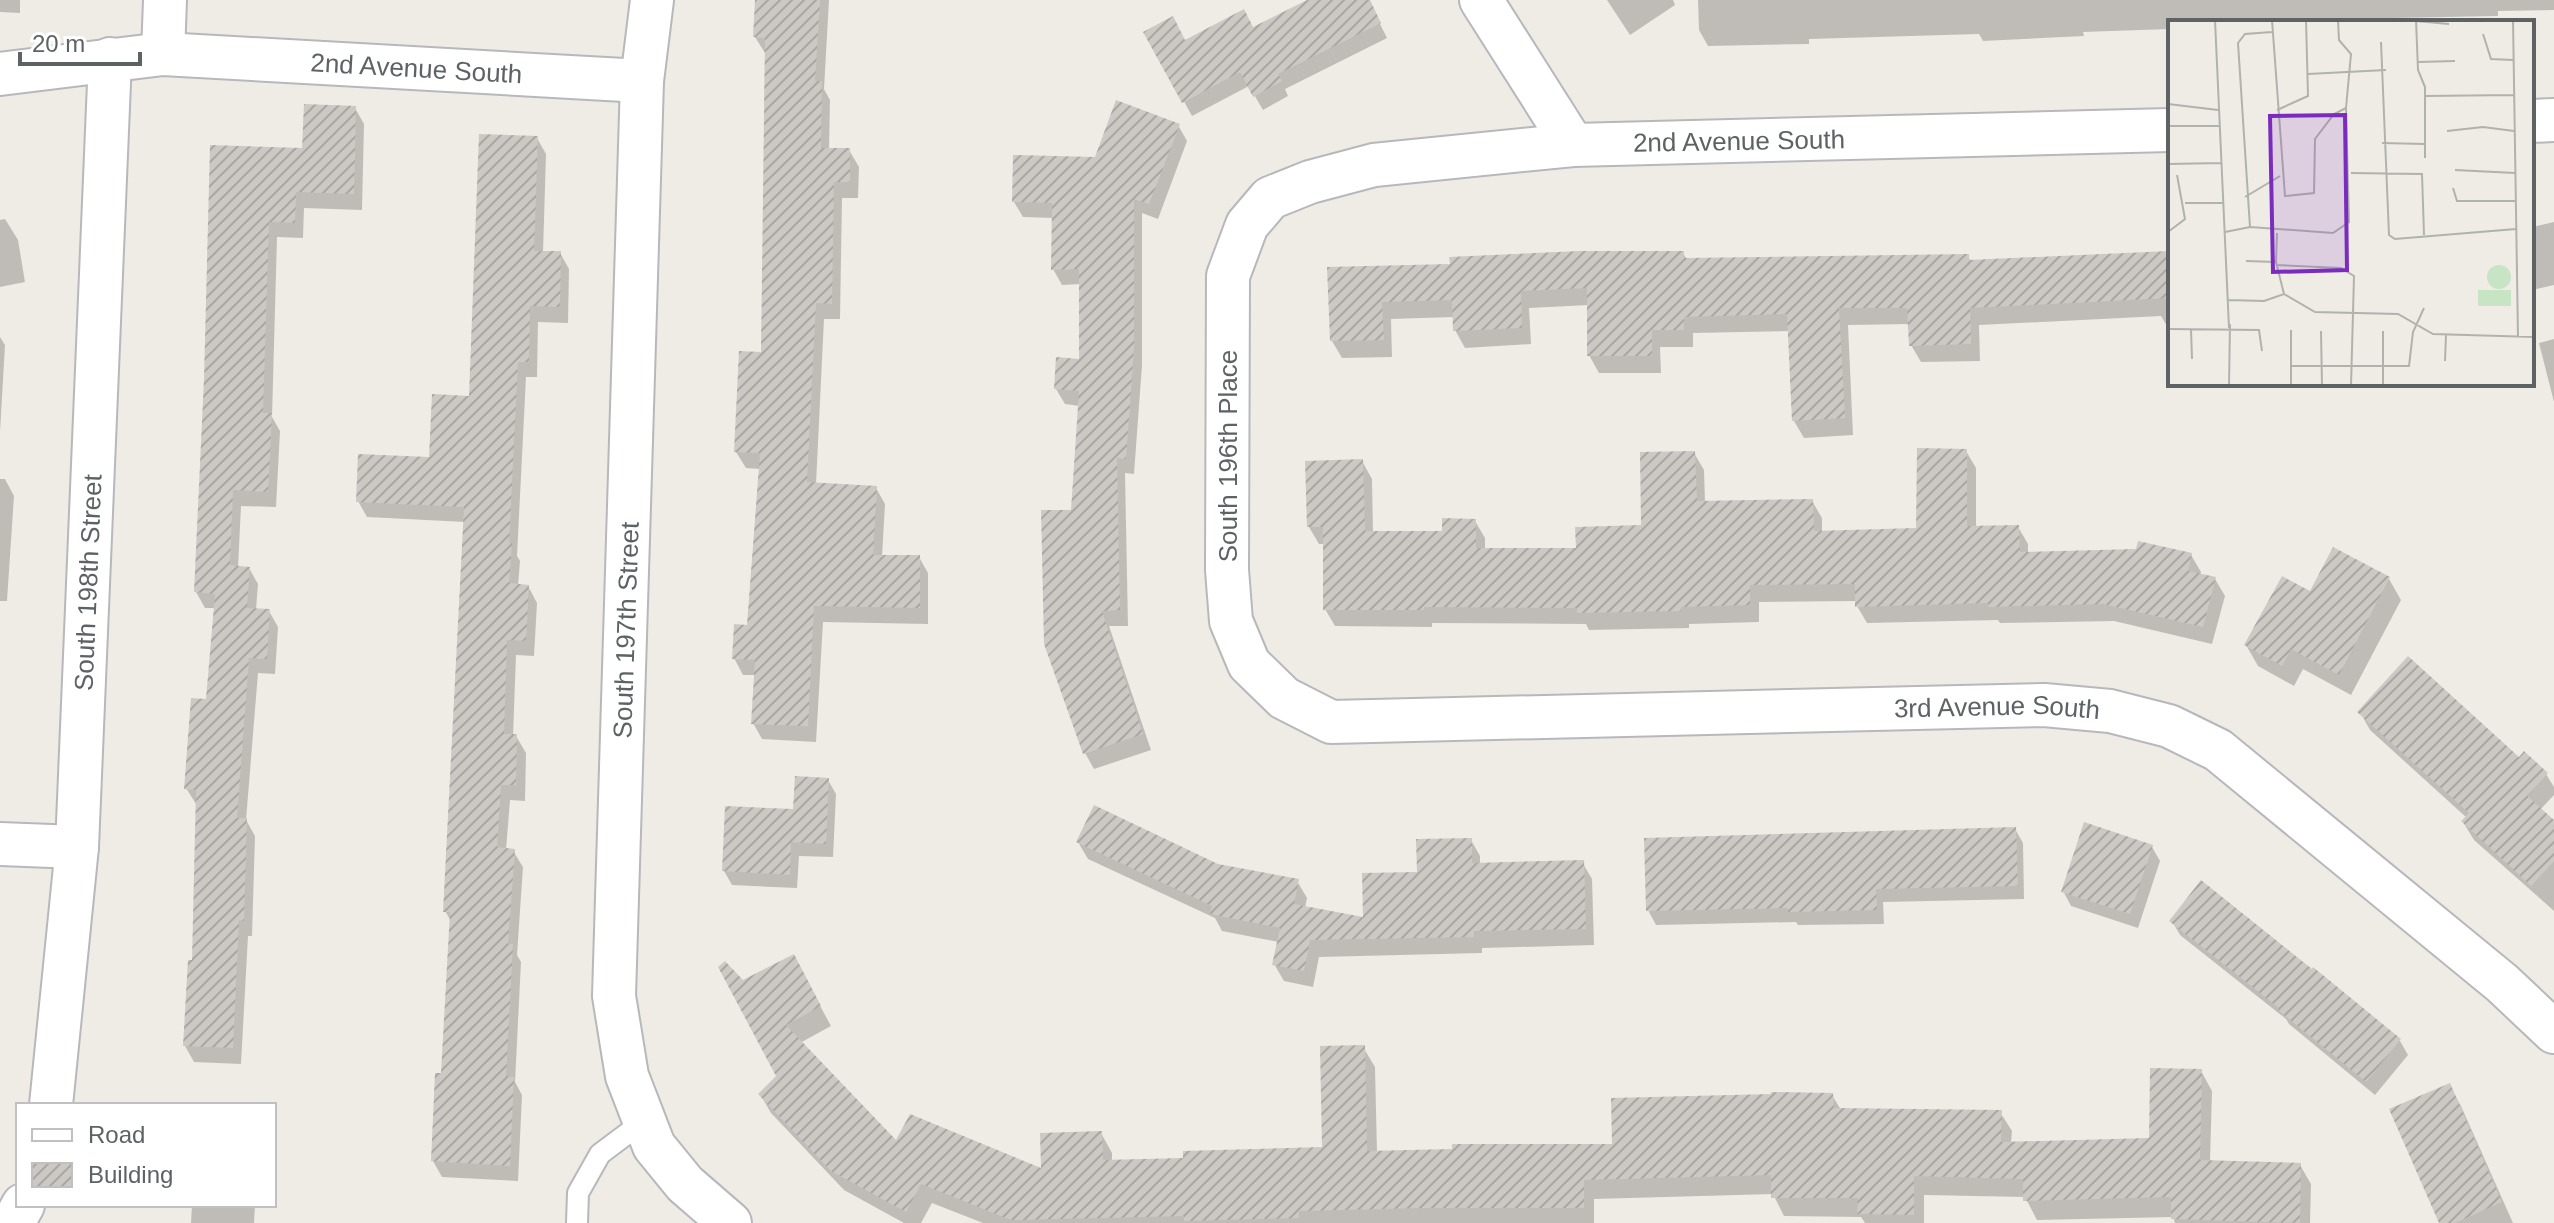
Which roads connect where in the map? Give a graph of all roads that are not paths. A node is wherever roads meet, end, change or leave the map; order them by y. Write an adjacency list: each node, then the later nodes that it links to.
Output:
1 (165, 0): 4 (street)
2 (652, 0): 7 (street, South 197th Street)
3 (1481, 0): 11 (street)
4 (163, 54): 5 (street, 2nd Avenue South); 7 (street, 2nd Avenue South)
5 (110, 59): 6 (street, 2nd Avenue South); 15 (street, South 198th Street)
6 (0, 74)
7 (642, 81): 18 (street, South 197th Street)
8 (2554, 120): 9 (street)
9 (2534, 121)
10 (2168, 130): 11 (street, 2nd Avenue South)
11 (1573, 145): 12 (street, 2nd Avenue South)
12 (1310, 182): 13 (street, South 196th Place)
13 (1331, 722): 16 (street, 3rd Avenue South)
14 (0, 844): 15 (street)
15 (77, 847): 17 (street, South 198th Street)
16 (2554, 1032)
17 (51, 1103)
18 (644, 1121): 19 (lane); 20 (street, South 197th Street)
19 (577, 1223)
20 (730, 1223)

